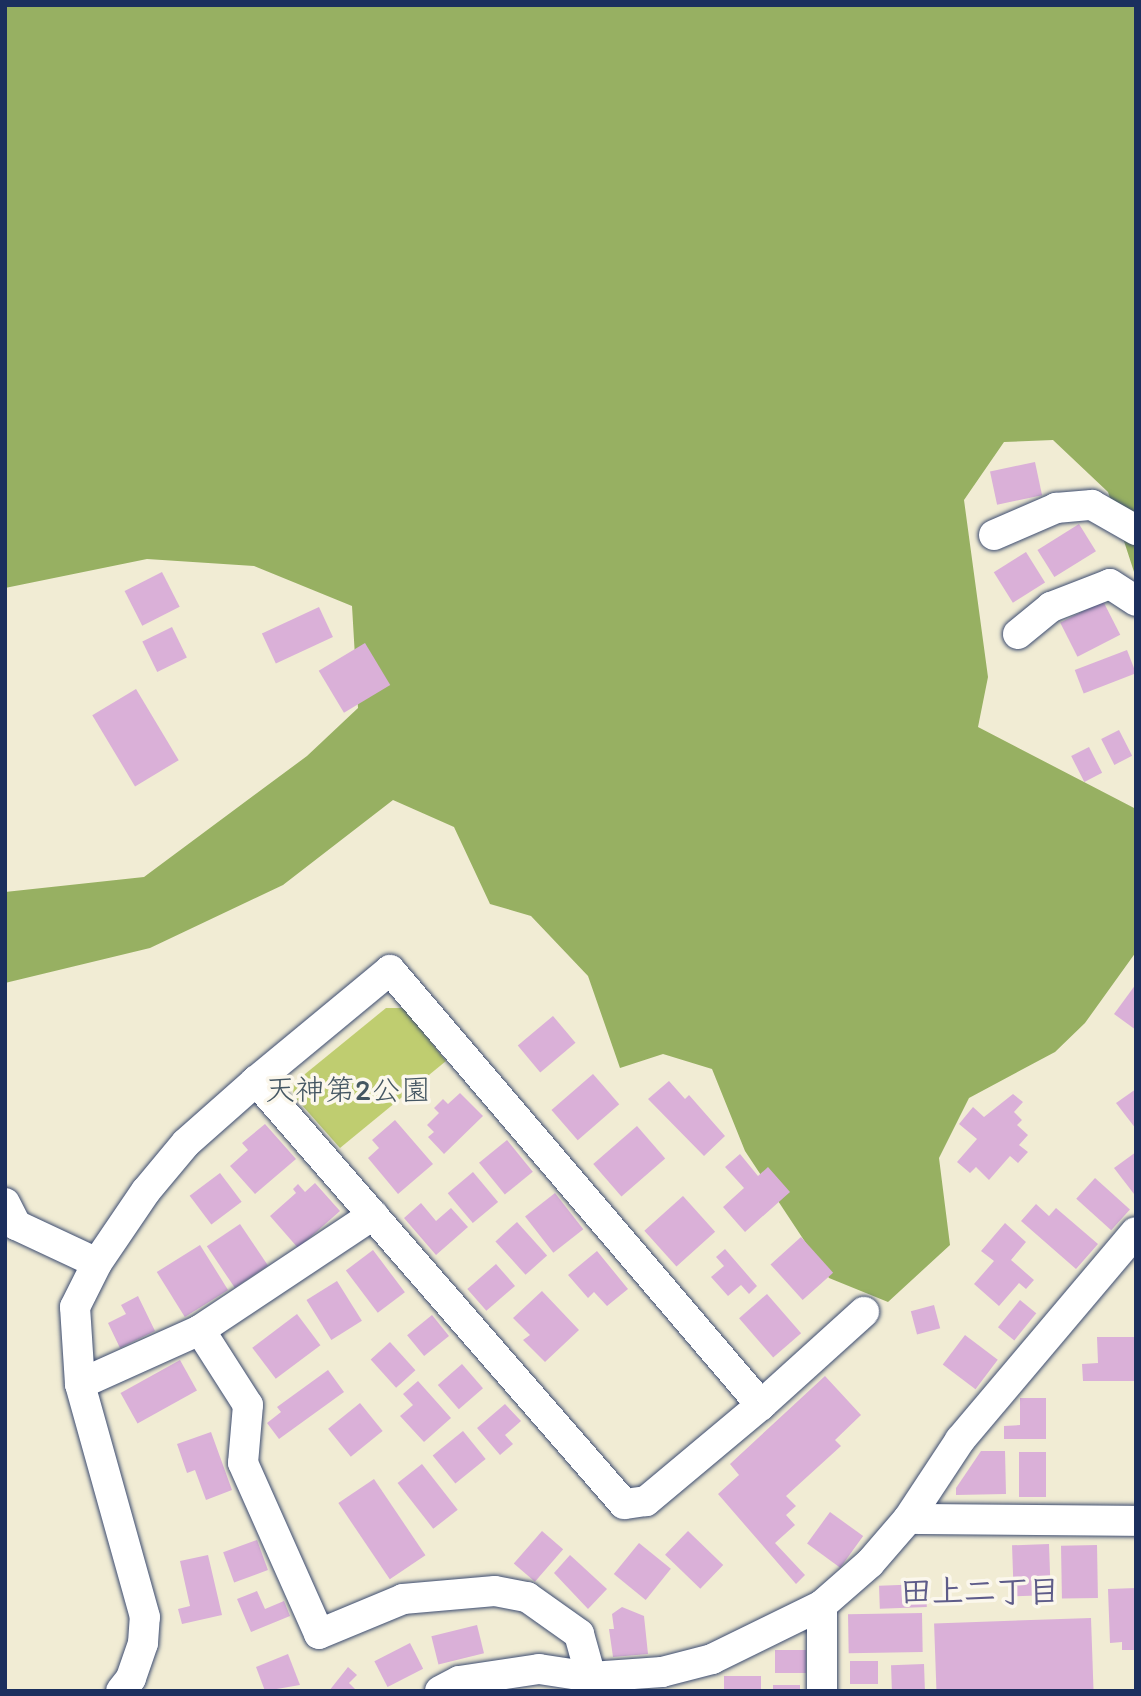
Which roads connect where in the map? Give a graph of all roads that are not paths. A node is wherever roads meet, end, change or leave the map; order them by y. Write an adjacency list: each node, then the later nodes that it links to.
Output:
1 (1136, 530): 2 (street)
2 (994, 535)
3 (1136, 601): 4 (street)
4 (1018, 634)
5 (256, 1081): 6 (street); 9 (street); 13 (street)
6 (373, 1215): 11 (street); 13 (street)
7 (9, 1220): 9 (street)
8 (1136, 1232): 14 (street)
9 (97, 1263): 12 (street)
10 (864, 1312): 13 (street)
11 (200, 1330): 12 (street); 17 (street)
12 (80, 1384): 18 (street)
13 (761, 1405)
14 (908, 1519): 15 (street); 16 (street)
15 (1136, 1521)
16 (822, 1605): 17 (street); 20 (street)
17 (591, 1677): 19 (street)
18 (121, 1691)
19 (440, 1691)
20 (822, 1691)

